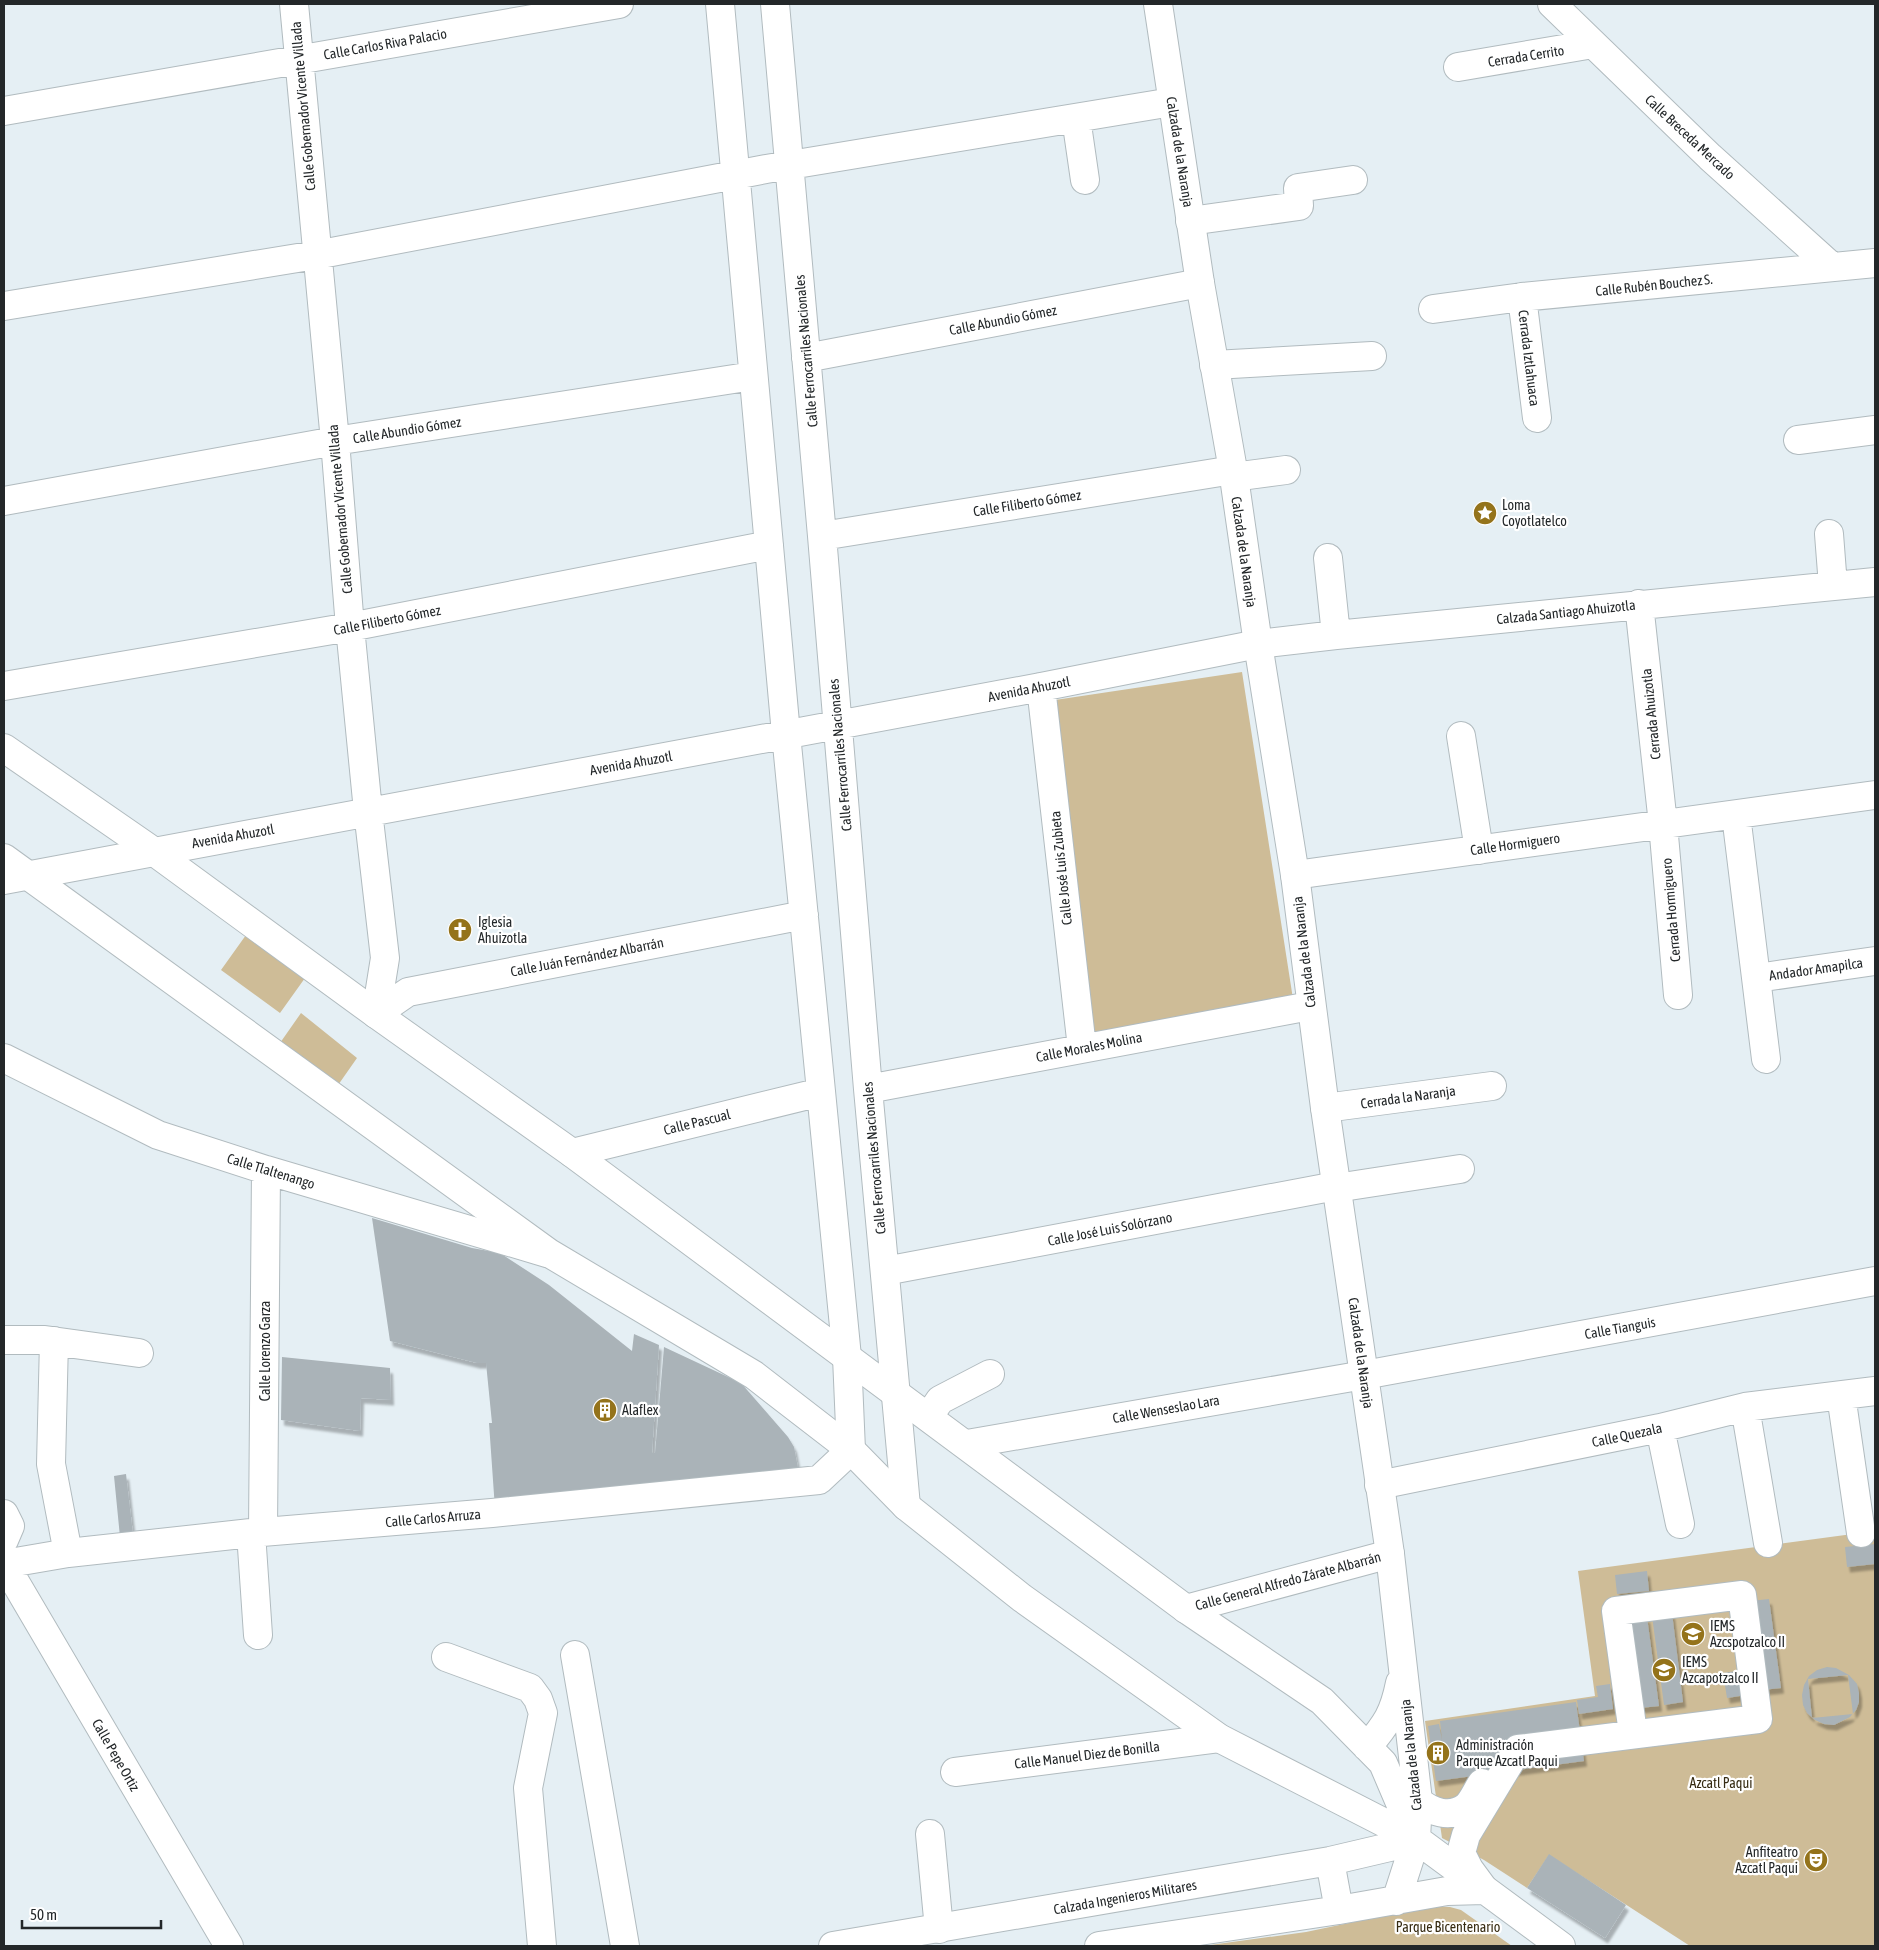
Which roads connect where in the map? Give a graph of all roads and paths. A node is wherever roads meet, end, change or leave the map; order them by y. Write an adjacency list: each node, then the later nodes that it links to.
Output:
1 (294, 4): 8 (street, Calle Gobernador Vicente Villada)
2 (619, 4): 8 (street, Calle Carlos Riva Palacio)
3 (720, 4): 14 (street)
4 (775, 4): 13 (street, Calle Ferrocarriles Nacionales)
5 (1158, 4): 10 (street, Calzada de la Naranja)
6 (1552, 4): 7 (street, Calle Breceda Mercado)
7 (1593, 44): 9 (street, Cerrada Cerrito); 20 (street, Calle Breceda Mercado)
8 (299, 59): 11 (street, Calle Carlos Riva Palacio); 18 (street, Calle Gobernador Vicente Villada)
9 (1458, 67)
10 (1172, 102): 12 (street); 17 (street, Calzada de la Naranja)
11 (4, 111)
12 (1076, 118): 13 (street); 15 (street)
13 (790, 166): 14 (street); 26 (street, Calle Ferrocarriles Nacionales)
14 (735, 175): 18 (street); 28 (street)
15 (1085, 180)
16 (1353, 180): 17 (street)
17 (1190, 221): 21 (street, Calzada de la Naranja)
18 (316, 255): 23 (street); 32 (street, Calle Gobernador Vicente Villada)
19 (1875, 263): 20 (street, Calle Rubén Bouchez S.)
20 (1832, 267): 22 (street, Calle Rubén Bouchez S.)
21 (1200, 282): 26 (street, Calle Abundio Gómez); 27 (street, Calzada de la Naranja)
22 (1522, 298): 24 (street, Calle Rubén Bouchez S.); 29 (street, Cerrada Iztlahuaca)
23 (4, 306)
24 (1433, 309)
25 (1372, 356): 27 (street)
26 (806, 358): 37 (street, Calle Ferrocarriles Nacionales)
27 (1214, 365): 34 (street, Calzada de la Naranja)
28 (753, 376): 32 (street, Calle Abundio Gómez); 38 (street)
29 (1537, 418)
30 (1875, 430): 31 (street)
31 (1798, 440)
32 (334, 441): 35 (street, Calle Abundio Gómez); 43 (street, Calle Gobernador Vicente Villada)
33 (1286, 470): 34 (street, Calle Filiberto Gómez)
34 (1233, 473): 37 (street, Calle Filiberto Gómez); 45 (street, Calzada de la Naranja)
35 (4, 501)
36 (1829, 534): 41 (street)
37 (822, 536): 48 (street, Calle Ferrocarriles Nacionales)
38 (769, 545): 43 (street, Calle Filiberto Gómez); 49 (street)
39 (1328, 558): 44 (street)
40 (1875, 582): 41 (street, Calzada Santiago Ahuizotla)
41 (1833, 586): 42 (street, Calzada Santiago Ahuizotla)
42 (1639, 604): 44 (street, Calzada Santiago Ahuizotla); 55 (street, Cerrada Ahuizotla)
43 (350, 627): 46 (street, Calle Filiberto Gómez); 53 (street, Calle Gobernador Vicente Villada)
44 (1336, 634): 45 (street, Calzada Santiago Ahuizotla)
45 (1258, 644): 47 (street, Avenida Ahuzotl); 59 (street, Calzada de la Naranja)
46 (4, 686)
47 (1041, 687): 48 (street, Avenida Ahuzotl); 67 (street, Calle José Luis Zubieta)
48 (837, 724): 49 (street, Avenida Ahuzotl); 71 (street, Calle Ferrocarriles Nacionales)
49 (786, 734): 53 (street, Avenida Ahuzotl); 61 (street)
50 (1461, 736): 56 (street)
51 (4, 748): 57 (street)
52 (1875, 795): 54 (street, Calle Hormiguero)
53 (368, 811): 57 (street, Avenida Ahuzotl); 66 (street, Calle Gobernador Vicente Villada)
54 (1736, 814): 55 (street, Calle Hormiguero); 63 (street)
55 (1663, 824): 56 (street, Calle Hormiguero); 64 (street, Cerrada Hormiguero)
56 (1479, 850): 59 (street, Calle Hormiguero)
57 (153, 851): 60 (street, Avenida Ahuzotl); 66 (street)
58 (4, 858): 60 (street)
59 (1295, 875): 65 (street, Calzada de la Naranja)
60 (16, 877): 78 (street)
61 (804, 915): 66 (street, Calle Juán Fernández Albarrán); 72 (street)
62 (1875, 961): 63 (street, Andador Amapilca)
63 (1756, 978): 69 (street)
64 (1678, 995)
65 (1310, 1006): 67 (street, Calle Morales Molina); 73 (street, Calzada de la Naranja)
66 (376, 1014): 74 (street)
67 (1082, 1048): 71 (street, Calle Morales Molina)
68 (4, 1058): 76 (street, Calle Tlaltenango)
69 (1766, 1060)
70 (1492, 1086): 73 (street, Cerrada la Naranja)
71 (868, 1090): 79 (street, Calle Ferrocarriles Nacionales)
72 (821, 1092): 74 (street, Calle Pascual); 84 (street)
73 (1324, 1108): 77 (street, Calzada de la Naranja)
74 (572, 1153): 84 (street)
75 (1460, 1169): 77 (street, Calle José Luis Solórzano)
76 (266, 1170): 78 (street, Calle Tlaltenango); 99 (street, Calle Lorenzo Garza)
77 (1336, 1187): 79 (street, Calle José Luis Solórzano); 86 (street, Calzada de la Naranja)
78 (549, 1253): 94 (street)
79 (885, 1271): 88 (street, Calle Ferrocarriles Nacionales)
80 (1875, 1281): 86 (street, Calle Tianguis)
81 (4, 1340): 82 (street)
82 (54, 1341): 83 (street); 103 (street)
83 (139, 1353)
84 (847, 1357): 88 (street); 94 (street)
85 (990, 1374): 91 (street)
86 (1364, 1375): 93 (street, Calle Wenseslao Lara); 95 (street, Calzada de la Naranja)
87 (1875, 1391): 89 (street, Calle Quezala)
88 (896, 1392): 91 (street); 96 (street, Calle Ferrocarriles Nacionales)
89 (1841, 1395): 90 (street, Calle Quezala); 100 (street)
90 (1745, 1407): 92 (street, Calle Quezala); 102 (street)
91 (928, 1416): 93 (street)
92 (1660, 1428): 95 (street, Calle Quezala); 98 (street)
93 (967, 1444): 106 (street)
94 (851, 1450): 96 (street); 99 (street, Calle Carlos Arruza)
95 (1380, 1485): 104 (street, Calzada de la Naranja)
96 (906, 1506): 112 (street)
97 (4, 1514): 101 (street)
98 (1680, 1524)
99 (257, 1532): 103 (street, Calle Carlos Arruza); 107 (street, Calle Lorenzo Garza)
100 (1861, 1533)
101 (4, 1540)
102 (1768, 1543)
103 (68, 1553): 105 (street, Calle Carlos Arruza)
104 (1390, 1554): 106 (street, Calle General Alfredo Zárate Albarrán); 110 (street, Calzada de la Naranja)
105 (4, 1563): 125 (street, Calle Pepe Ortiz)
106 (1186, 1609): 115 (street)
107 (258, 1635)
108 (575, 1655): 127 (street)
109 (446, 1657): 126 (street)
110 (1402, 1672): 113 (street, Calzada de la Naranja); 115 (street)
111 (1632, 1734): 111 (street); 114 (street)
112 (1219, 1738): 116 (street, Calle Manuel Diez de Bonilla); 119 (street)
113 (1412, 1747): 115 (street); 117 (street, Calzada de la Naranja)
114 (1518, 1748): 117 (street); 121 (street)
115 (1375, 1755): 119 (street)
116 (955, 1772)
117 (1418, 1801): 119 (street, Calzada de la Naranja)
118 (930, 1834): 124 (street)
119 (1416, 1839): 120 (street, Calzada Ingenieros Militares); 121 (street); 122 (street, Calzada de la Naranja)
120 (1330, 1861): 123 (street); 124 (street, Calzada Ingenieros Militares)
121 (1485, 1890): 122 (street); 130 (street)
122 (1396, 1901): 123 (street)
123 (1339, 1910): 129 (street)
124 (939, 1929): 128 (street, Calzada Ingenieros Militares)
125 (228, 1946)
126 (542, 1946)
127 (625, 1946)
128 (833, 1946)
129 (1099, 1946)
130 (1561, 1946)

